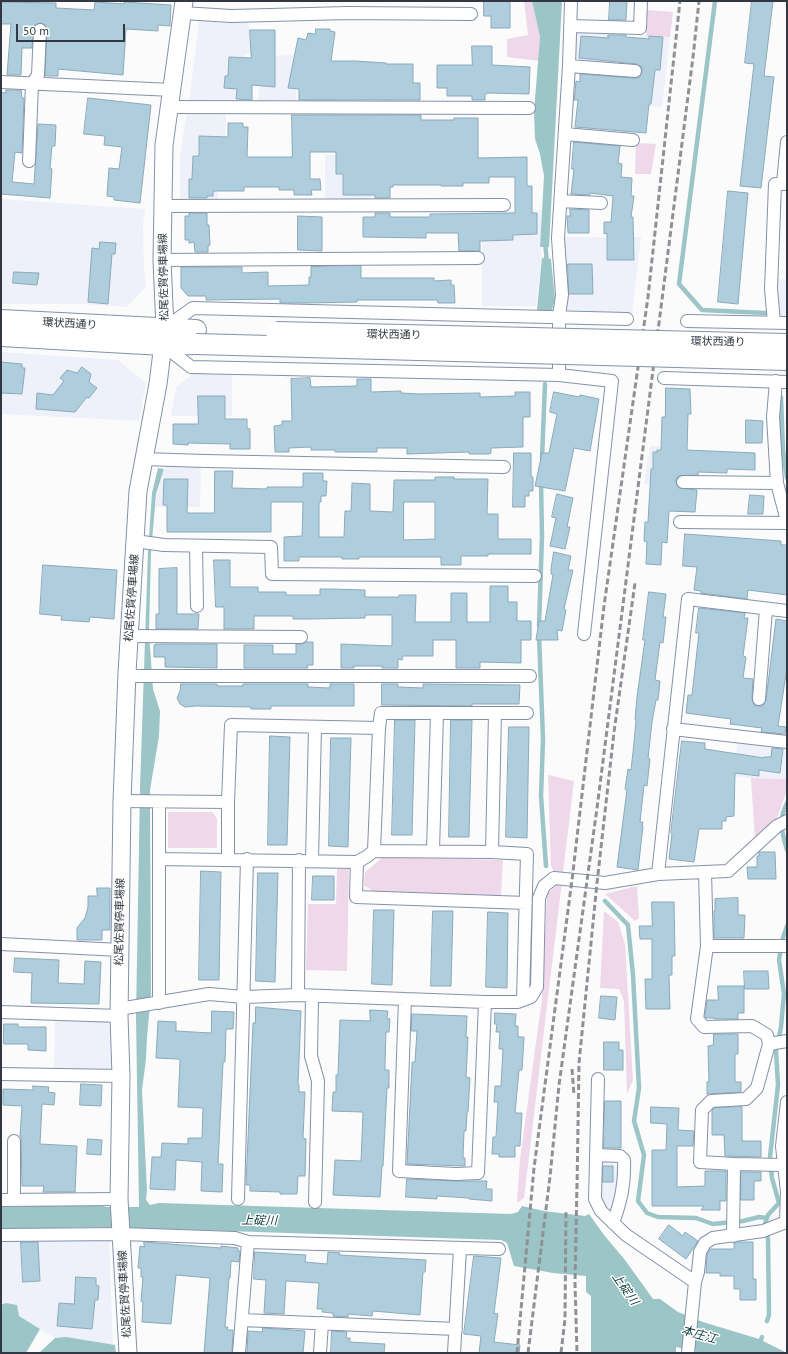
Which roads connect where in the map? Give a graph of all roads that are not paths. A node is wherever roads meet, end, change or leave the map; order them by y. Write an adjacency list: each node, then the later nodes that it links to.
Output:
1 (571, 1): 5 (street)
2 (641, 1): 5 (street)
3 (183, 7): 4 (street); 11 (main road, 松尾佐賀停車場線)
4 (470, 14)
5 (570, 26): 7 (street)
6 (40, 30): 10 (street)
7 (569, 66): 8 (street); 14 (street)
8 (635, 71)
9 (1, 82): 10 (street)
10 (32, 84): 11 (street); 17 (street)
11 (172, 90): 12 (main road, 松尾佐賀停車場線)
12 (170, 107): 13 (street); 22 (main road, 松尾佐賀停車場線)
13 (529, 108)
14 (565, 134): 15 (street); 19 (street)
15 (633, 140)
16 (787, 142): 18 (street)
17 (29, 161)
18 (785, 184): 29 (street)
19 (561, 201): 20 (street); 25 (street)
20 (601, 203)
21 (504, 205): 22 (street)
22 (163, 206): 24 (main road, 松尾佐賀停車場線)
23 (478, 258): 24 (street)
24 (162, 260): 32 (main road, 松尾佐賀停車場線)
25 (559, 316): 26 (street); 32 (street); 36 (street)
26 (627, 319)
27 (1, 320): 32 (highway, 環状西通り)
28 (687, 320): 29 (street)
29 (774, 322): 30 (street)
30 (787, 323)
31 (1, 336): 32 (highway, 環状西通り)
32 (164, 337): 33 (highway, 環状西通り); 36 (street); 39 (main road, 松尾佐賀停車場線)
33 (196, 337): 34 (highway, 環状西通り, bridge); 35 (highway, 環状西通り, bridge)
34 (787, 344)
35 (787, 360)
36 (559, 375): 51 (street)
37 (664, 378): 38 (street)
38 (782, 381): 42 (street)
39 (143, 459): 40 (street); 45 (main road, 松尾佐賀停車場線)
40 (504, 467)
41 (683, 482): 42 (street)
42 (777, 483): 44 (street)
43 (680, 522): 44 (street)
44 (787, 522)
45 (145, 542): 46 (street); 52 (main road, 松尾佐賀停車場線)
46 (196, 546): 47 (street); 48 (street)
47 (535, 576)
48 (197, 606)
49 (766, 609): 50 (street); 56 (street); 62 (street)
50 (787, 611)
51 (584, 634)
52 (142, 636): 53 (street); 54 (main road, 松尾佐賀停車場線)
53 (301, 637)
54 (134, 676): 55 (street); 64 (main road, 松尾佐賀停車場線)
55 (530, 676)
56 (759, 699)
57 (495, 713): 58 (street); 59 (street); 70 (street)
58 (527, 713)
59 (437, 714): 61 (street); 68 (street)
60 (315, 727): 61 (street); 66 (street); 75 (street)
61 (379, 728): 69 (street)
62 (673, 729): 63 (street); 78 (street)
63 (787, 742)
64 (130, 801): 65 (street); 83 (main road, 松尾佐賀停車場線)
65 (156, 802): 66 (street); 71 (street)
66 (228, 802): 72 (street)
67 (784, 823): 77 (street)
68 (432, 850): 69 (street); 70 (street)
69 (374, 851): 76 (street)
70 (492, 852): 79 (street)
71 (159, 859): 72 (street); 90 (street)
72 (228, 859): 73 (street)
73 (248, 859): 74 (street); 85 (street)
74 (299, 860): 75 (street); 84 (street)
75 (312, 860): 76 (street)
76 (357, 862): 79 (street)
77 (705, 872): 78 (street); 81 (street)
78 (658, 874): 88 (street)
79 (526, 903): 88 (street)
80 (1, 944): 83 (street)
81 (707, 946): 82 (street); 93 (street)
82 (787, 946)
83 (120, 950): 91 (main road, 松尾佐賀停車場線)
84 (298, 995): 85 (street); 86 (street)
85 (244, 997): 90 (street); 103 (street)
86 (312, 997): 87 (street); 106 (street)
87 (406, 999): 89 (street); 89 (street)
88 (523, 999): 89 (street)
89 (485, 1002)
90 (156, 1004): 91 (street)
91 (124, 1011): 92 (street); 95 (main road, 松尾佐賀停車場線)
92 (1, 1012)
93 (778, 1043): 100 (street)
94 (1, 1074): 95 (street)
95 (121, 1076): 102 (main road, 松尾佐賀停車場線)
96 (598, 1079): 99 (street)
97 (787, 1102): 101 (street)
98 (14, 1141): 105 (street)
99 (596, 1156): 108 (street); 108 (street)
100 (734, 1164): 101 (street); 109 (street)
101 (775, 1165): 107 (street)
102 (119, 1199): 105 (street); 110 (main road, 松尾佐賀停車場線)
103 (238, 1199)
104 (1, 1200): 105 (street)
105 (14, 1200)
106 (316, 1202)
107 (786, 1222): 109 (street)
108 (612, 1223): 115 (street)
109 (733, 1225): 115 (street)
110 (122, 1234): 111 (street); 112 (street); 119 (main road, 松尾佐賀停車場線)
111 (1, 1235)
112 (248, 1242): 113 (street); 116 (street)
113 (460, 1249): 114 (street); 118 (street)
114 (499, 1249)
115 (695, 1282): 123 (street)
116 (242, 1320): 117 (street); 120 (street)
117 (322, 1323): 118 (street); 121 (street)
118 (456, 1329): 122 (street)
119 (128, 1353)
120 (239, 1353)
121 (320, 1353)
122 (454, 1353)
123 (688, 1353)

